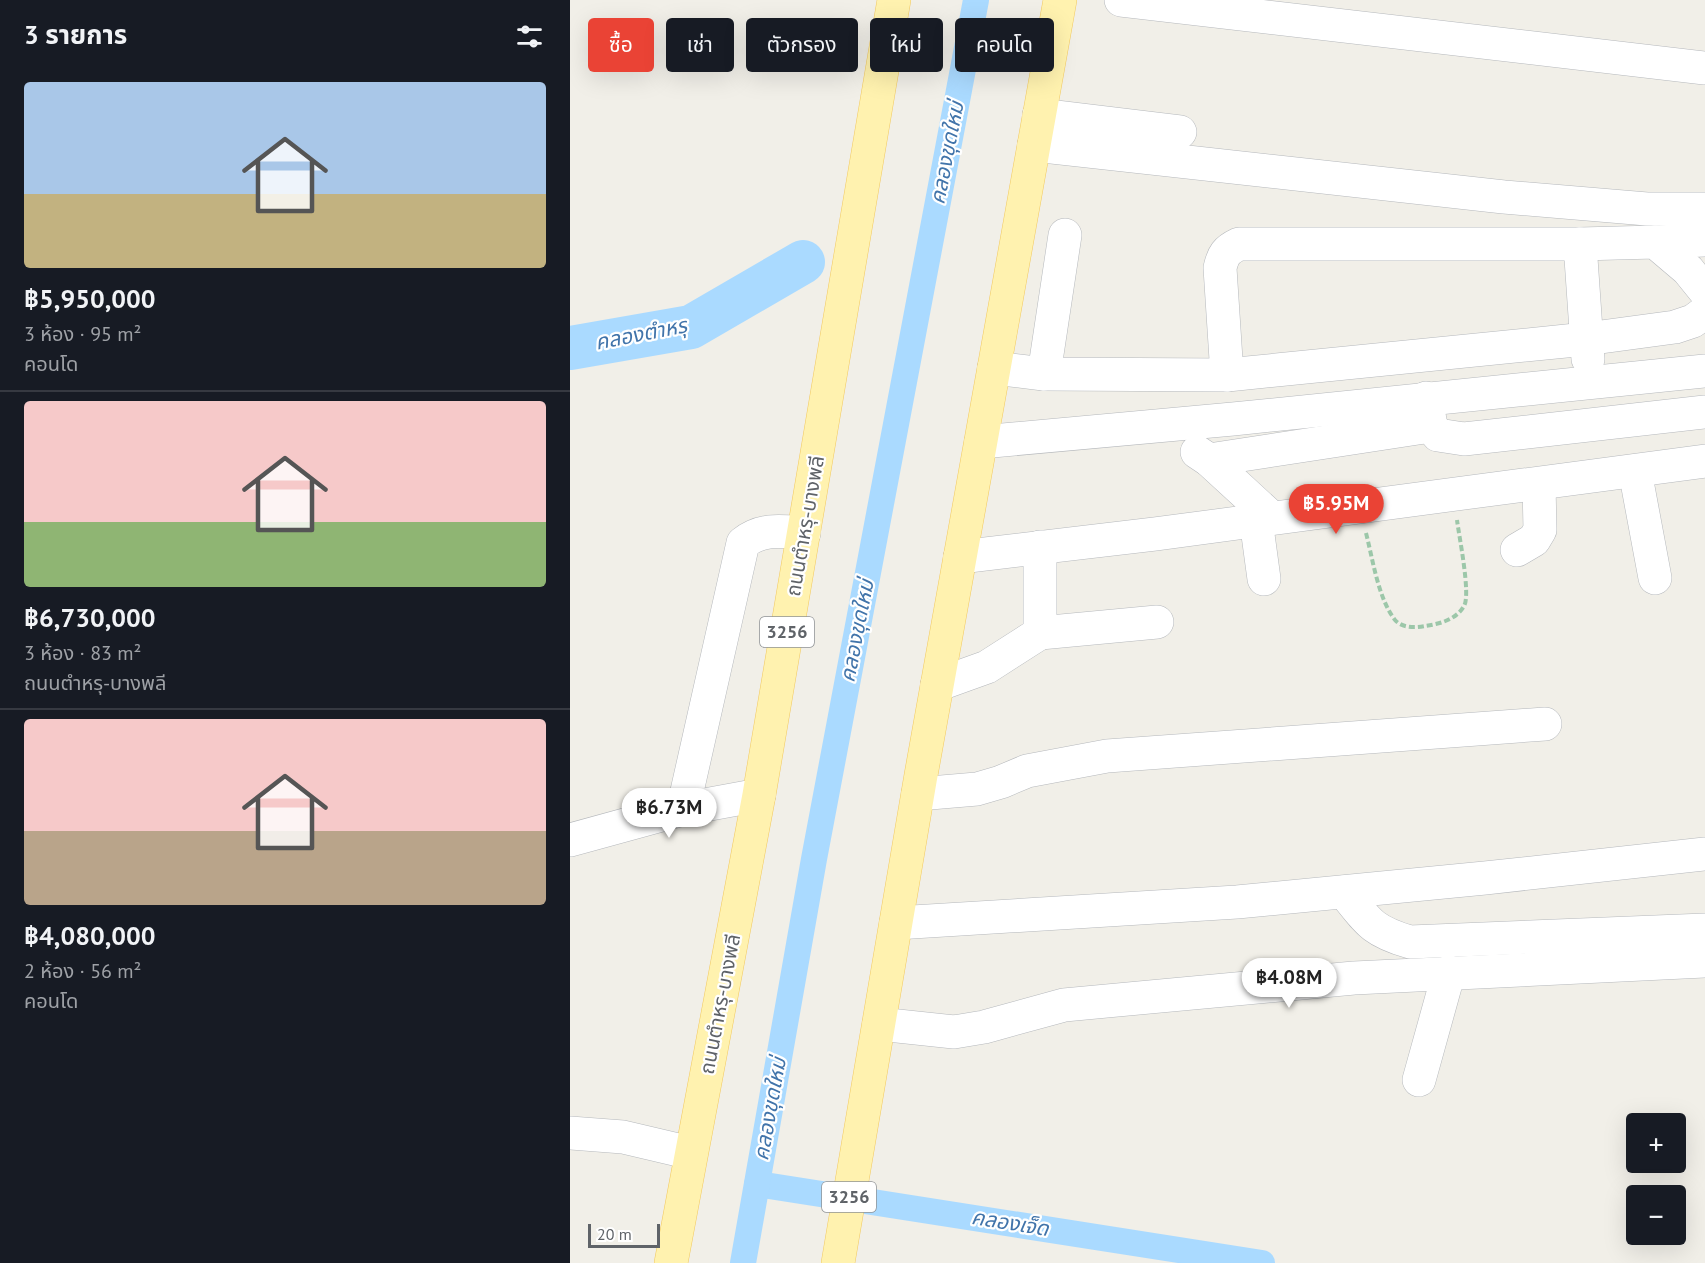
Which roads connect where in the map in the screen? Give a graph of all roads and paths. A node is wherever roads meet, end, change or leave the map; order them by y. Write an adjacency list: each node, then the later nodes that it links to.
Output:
1 (894, 0): 31 (main road, ถนนตำหรุ-บางพลี / 3256)
2 (1060, 0): 5 (main road, 3256)
3 (1121, 0): 4 (street)
4 (1705, 68)
5 (1037, 130): 6 (street); 7 (street); 15 (main road, 3256)
6 (1180, 132)
7 (1705, 209)
8 (1065, 235): 17 (street)
9 (1705, 240): 10 (street)
10 (1655, 242): 11 (street); 12 (street)
11 (1580, 244): 14 (street); 18 (street)
12 (1705, 291)
13 (1705, 312): 14 (street)
14 (1586, 339): 18 (street); 19 (street)
15 (994, 368): 17 (street); 23 (main road, 3256)
16 (1705, 371): 19 (street)
17 (1044, 374): 18 (street)
18 (1227, 375)
19 (1590, 382): 20 (street)
20 (1428, 412): 21 (street); 22 (street); 24 (street)
21 (1705, 412)
22 (1159, 425): 23 (street); 24 (street)
23 (981, 442): 34 (main road, 3256)
24 (1209, 460): 30 (street)
25 (1705, 461): 26 (street)
26 (1635, 471): 27 (street); 35 (street)
27 (1539, 484): 28 (street); 33 (street)
28 (1454, 494): 29 (street); 29 (path)
29 (1358, 507): 30 (street)
30 (1264, 519): 32 (street); 36 (street)
31 (804, 533): 42 (main road, ถนนตำหรุ-บางพลี / 3256); 43 (street)
32 (1040, 547): 34 (street); 38 (street)
33 (1517, 550)
34 (960, 556): 39 (main road, 3256)
35 (1655, 578)
36 (1264, 579)
37 (1157, 622): 38 (street)
38 (1040, 633): 39 (street)
39 (938, 686): 41 (main road, 3256)
40 (1545, 724): 41 (street)
41 (918, 794): 47 (main road, 3256)
42 (759, 795): 43 (street); 54 (main road, ถนนตำหรุ-บางพลี / 3256)
43 (683, 809): 44 (street)
44 (570, 840)
45 (1705, 854): 46 (street)
46 (1344, 892): 47 (street); 48 (street)
47 (896, 923): 51 (main road, 3256)
48 (1705, 930)
49 (1705, 961): 50 (street)
50 (1449, 972): 51 (street); 52 (street)
51 (879, 1024): 55 (main road, 3256)
52 (1419, 1080)
53 (570, 1133): 54 (street)
54 (691, 1154): 56 (main road, ถนนตำหรุ-บางพลี / 3256)
55 (839, 1256)
56 (671, 1263)

